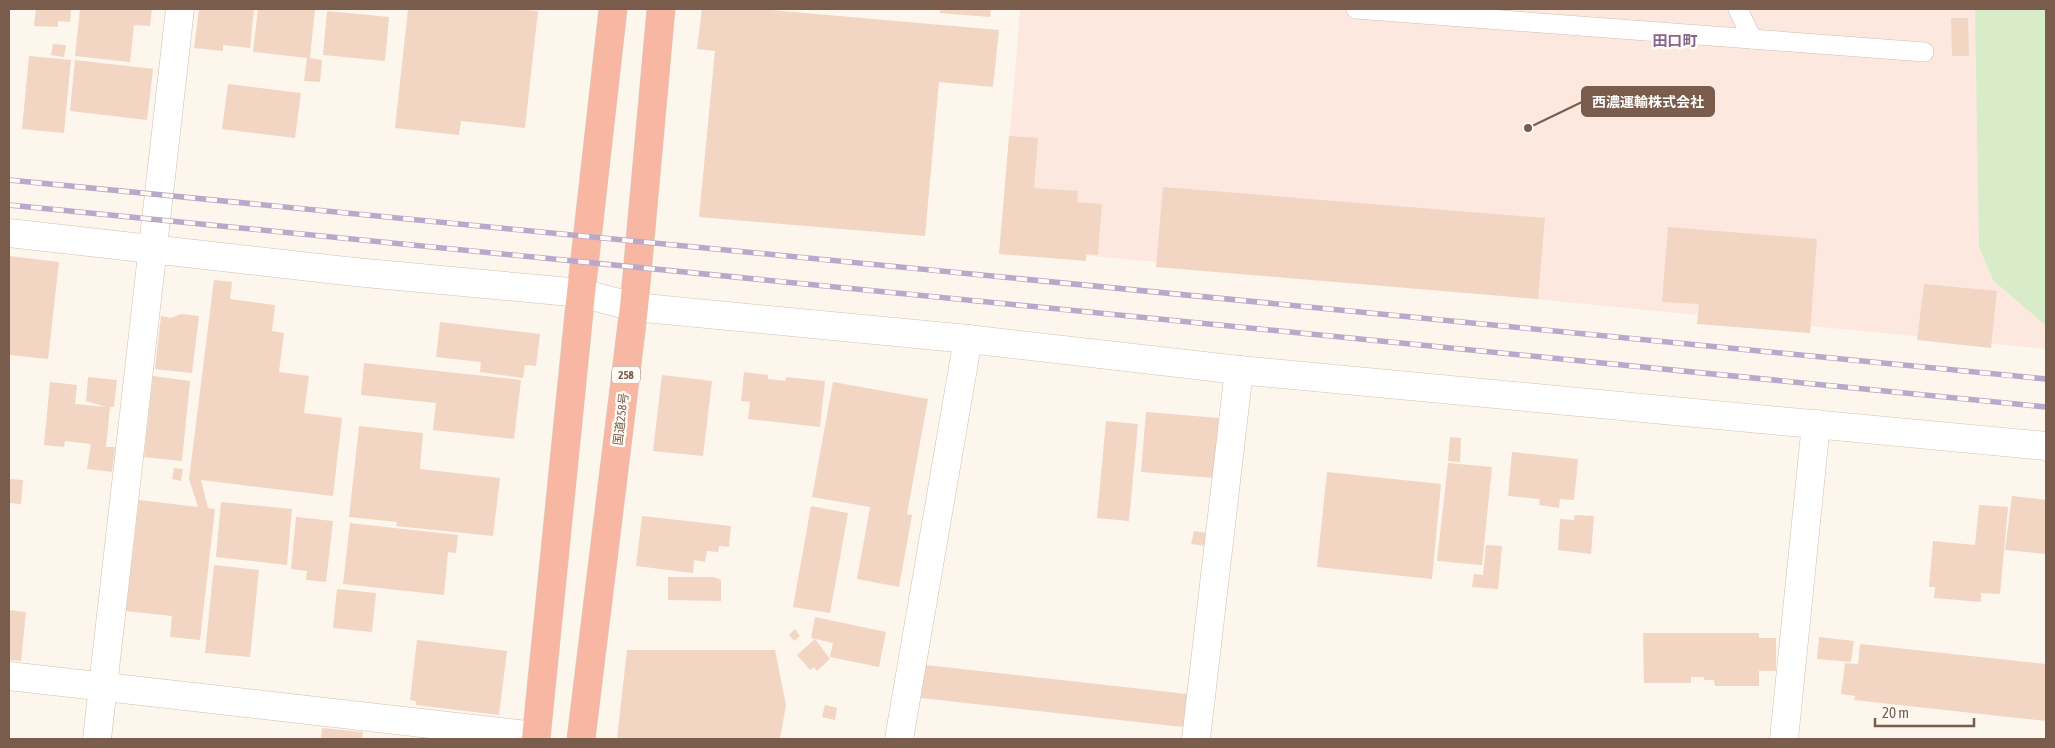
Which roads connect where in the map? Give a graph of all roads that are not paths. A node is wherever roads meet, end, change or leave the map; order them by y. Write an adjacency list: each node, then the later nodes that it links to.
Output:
1 (180, 9): 10 (street)
2 (613, 9): 11 (highway)
3 (661, 9): 12 (highway, 国道258号 / 258)
4 (1356, 9): 6 (lane)
5 (1738, 9): 7 (lane)
6 (1491, 14): 7 (lane)
7 (1752, 39): 8 (lane)
8 (1924, 52)
9 (9, 232): 10 (street)
10 (153, 249): 11 (street); 18 (street)
11 (581, 293): 12 (street); 19 (highway)
12 (634, 307): 13 (street); 21 (highway, 国道258号 / 258)
13 (968, 339): 14 (street); 22 (street)
14 (1239, 370): 15 (street); 23 (street)
15 (1816, 424): 16 (street); 24 (street)
16 (2046, 446)
17 (9, 676): 18 (street)
18 (103, 686): 19 (street); 20 (street)
19 (536, 738)
20 (97, 739)
21 (581, 739)
22 (899, 739)
23 (1196, 739)
24 (1784, 739)

